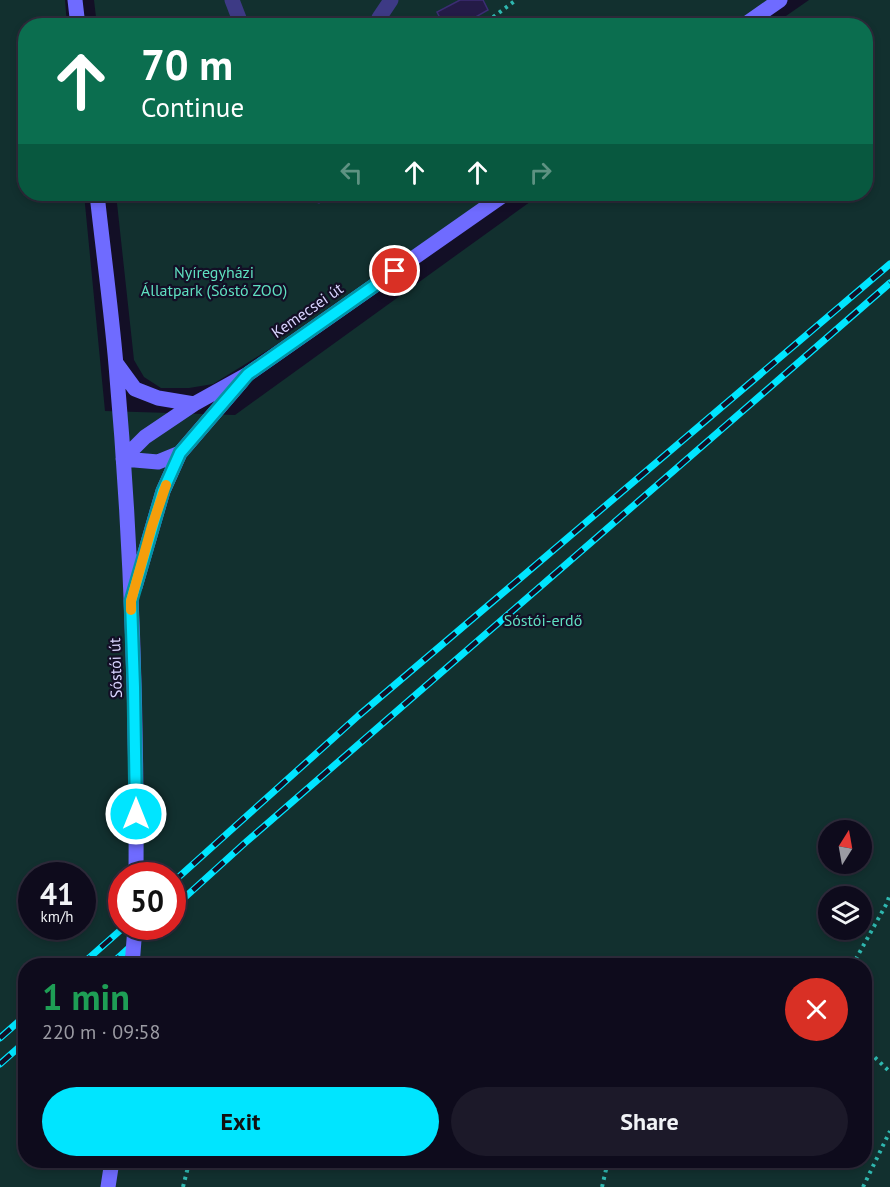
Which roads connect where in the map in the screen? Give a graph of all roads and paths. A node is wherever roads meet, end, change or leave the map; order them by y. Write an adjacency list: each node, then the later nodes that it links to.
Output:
1 (75, 0): 6 (main road)
2 (232, 0): 7 (street)
3 (391, 0): 8 (street)
4 (516, 0): 9 (path)
5 (780, 0): 10 (main road)
6 (77, 18)
7 (239, 18)
8 (379, 18)
9 (492, 18)
10 (754, 18)
11 (98, 201): 13 (main road, Sóstói út)
12 (494, 201): 14 (main road, Kemecsei út)
13 (116, 363): 15 (main road); 17 (main road, Sóstói út)
14 (248, 374): 15 (main road); 16 (main road)
15 (194, 404): 17 (main road)
16 (180, 453): 17 (main road); 18 (main road)
17 (123, 459): 18 (main road, Sóstói út)
18 (131, 601): 19 (main road, Sóstói út)
19 (136, 862)
20 (890, 894): 23 (path)
21 (134, 940): 22 (main road, bridge)
22 (133, 958)
23 (856, 958)
24 (872, 1054): 25 (path)
25 (890, 1071)
26 (890, 1131): 33 (path)
27 (111, 1168): 30 (main road)
28 (188, 1168): 31 (path)
29 (606, 1168): 32 (path)
30 (108, 1187)
31 (183, 1187)
32 (602, 1187)
33 (863, 1187)

